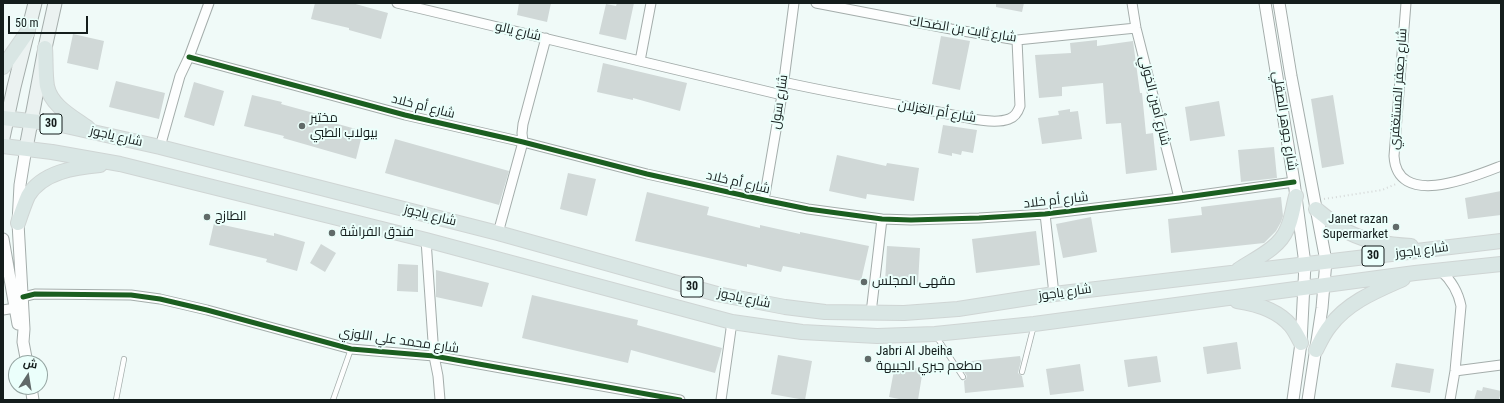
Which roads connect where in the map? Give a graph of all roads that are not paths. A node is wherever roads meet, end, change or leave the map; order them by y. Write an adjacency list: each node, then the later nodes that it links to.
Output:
1 (35, 3): 13 (main road)
2 (55, 3): 16 (main road)
3 (209, 3): 17 (street)
4 (397, 3): 14 (street, شارع يالو)
5 (651, 3): 18 (street)
6 (794, 3): 20 (street, شارع سول)
7 (816, 3): 15 (street, شارع ثابت بن الضحاك)
8 (1132, 3): 12 (street, شارع أمين الخولي)
9 (1265, 3): 32 (street, شارع جوهر الصقلي)
10 (1280, 3): 36 (street, شارع جوهر الصقلي)
11 (1406, 3): 31 (street, شارع جعفر المستغفري)
12 (1136, 28): 15 (street, شارع ثابت بن الضحاك); 34 (street, شارع أمين الخولي)
13 (28, 31): 19 (main road); 22 (main road)
14 (546, 38): 18 (street, شارع يالو); 26 (street)
15 (1017, 40): 20 (street, شارع أم الغزلان)
16 (45, 48): 23 (main road); 24 (main road)
17 (190, 57): 26 (street, شارع أم خلاد); 28 (street)
18 (640, 60): 21 (street, شارع يالو)
19 (3, 67)
20 (783, 82): 21 (street, شارع سول)
21 (782, 95): 35 (street, شارع سول)
22 (5, 118): 23 (main road, شارع ياجوز / 30); 25 (main road)
23 (32, 121): 24 (main road, شارع ياجوز / 30); 29 (main road)
24 (94, 132): 28 (main road, شارع ياجوز / 30)
25 (3, 138)
26 (523, 142): 35 (street, شارع أم خلاد); 40 (street)
27 (3, 146): 29 (main road, شارع ياجوز / 30)
28 (160, 147): 40 (main road, شارع ياجوز / 30)
29 (26, 148): 30 (main road, شارع ياجوز / 30); 39 (street)
30 (120, 164): 39 (main road); 42 (main road, شارع ياجوز / 30)
31 (1501, 166)
32 (1294, 182): 33 (street, شارع جوهر الصقلي); 34 (street, شارع أم خلاد)
33 (1296, 196): 46 (street, شارع جوهر الصقلي); 49 (main road)
34 (1179, 198): 37 (street, شارع أم خلاد)
35 (764, 200): 38 (street, شارع أم خلاد)
36 (1315, 205): 44 (main road); 45 (street, شارع جوهر الصقلي)
37 (1045, 214): 38 (street, شارع أم خلاد); 53 (street)
38 (882, 219): 58 (street)
39 (18, 223): 54 (street)
40 (498, 234): 58 (main road, شارع ياجوز / 30)
41 (3, 239): 56 (street)
42 (426, 240): 59 (main road, شارع ياجوز / 30); 67 (street)
43 (1501, 241): 44 (main road, شارع ياجوز / 30)
44 (1442, 248): 45 (main road, شارع ياجوز / 30)
45 (1326, 261): 46 (main road, شارع ياجوز / 30); 51 (street, شارع جوهر الصقلي)
46 (1305, 264): 49 (main road, شارع ياجوز / 30); 52 (street, شارع جوهر الصقلي)
47 (1501, 264): 48 (main road, شارع ياجوز / 30)
48 (1440, 271): 50 (main road, شارع ياجوز / 30); 70 (street)
49 (1234, 273): 53 (main road, شارع ياجوز / 30)
50 (1415, 273): 51 (main road, شارع ياجوز / 30); 65 (main road)
51 (1325, 286): 52 (main road, شارع ياجوز / 30); 65 (street, شارع جوهر الصقلي)
52 (1304, 289): 55 (main road, شارع ياجوز / 30); 63 (street, شارع جوهر الصقلي)
53 (1054, 294): 58 (main road, شارع ياجوز / 30)
54 (23, 297): 62 (street); 64 (street, شارع محمد علي اللوزي)
55 (1219, 299): 60 (main road, شارع ياجوز / 30); 63 (main road)
56 (15, 308): 57 (street); 62 (street)
57 (3, 310)
58 (871, 313)
59 (732, 322): 61 (main road, شارع ياجوز / 30); 77 (street)
60 (1034, 324): 61 (main road, شارع ياجوز / 30); 71 (lane)
61 (935, 334): 72 (lane)
62 (24, 342): 66 (street)
63 (1301, 343): 78 (street, شارع جوهر الصقلي)
64 (351, 349): 67 (street, شارع محمد علي اللوزي); 74 (lane)
65 (1316, 350): 79 (street, شارع جوهر الصقلي)
66 (26, 355)
67 (434, 356): 75 (street); 76 (street, شارع محمد علي اللوزي)
68 (124, 359): 73 (lane)
69 (1501, 365): 70 (street)
70 (1455, 371): 80 (street)
71 (1022, 372)
72 (963, 377)
73 (116, 400)
74 (333, 400)
75 (440, 400)
76 (680, 400)
77 (722, 400)
78 (1293, 400)
79 (1308, 400)
80 (1450, 400)

